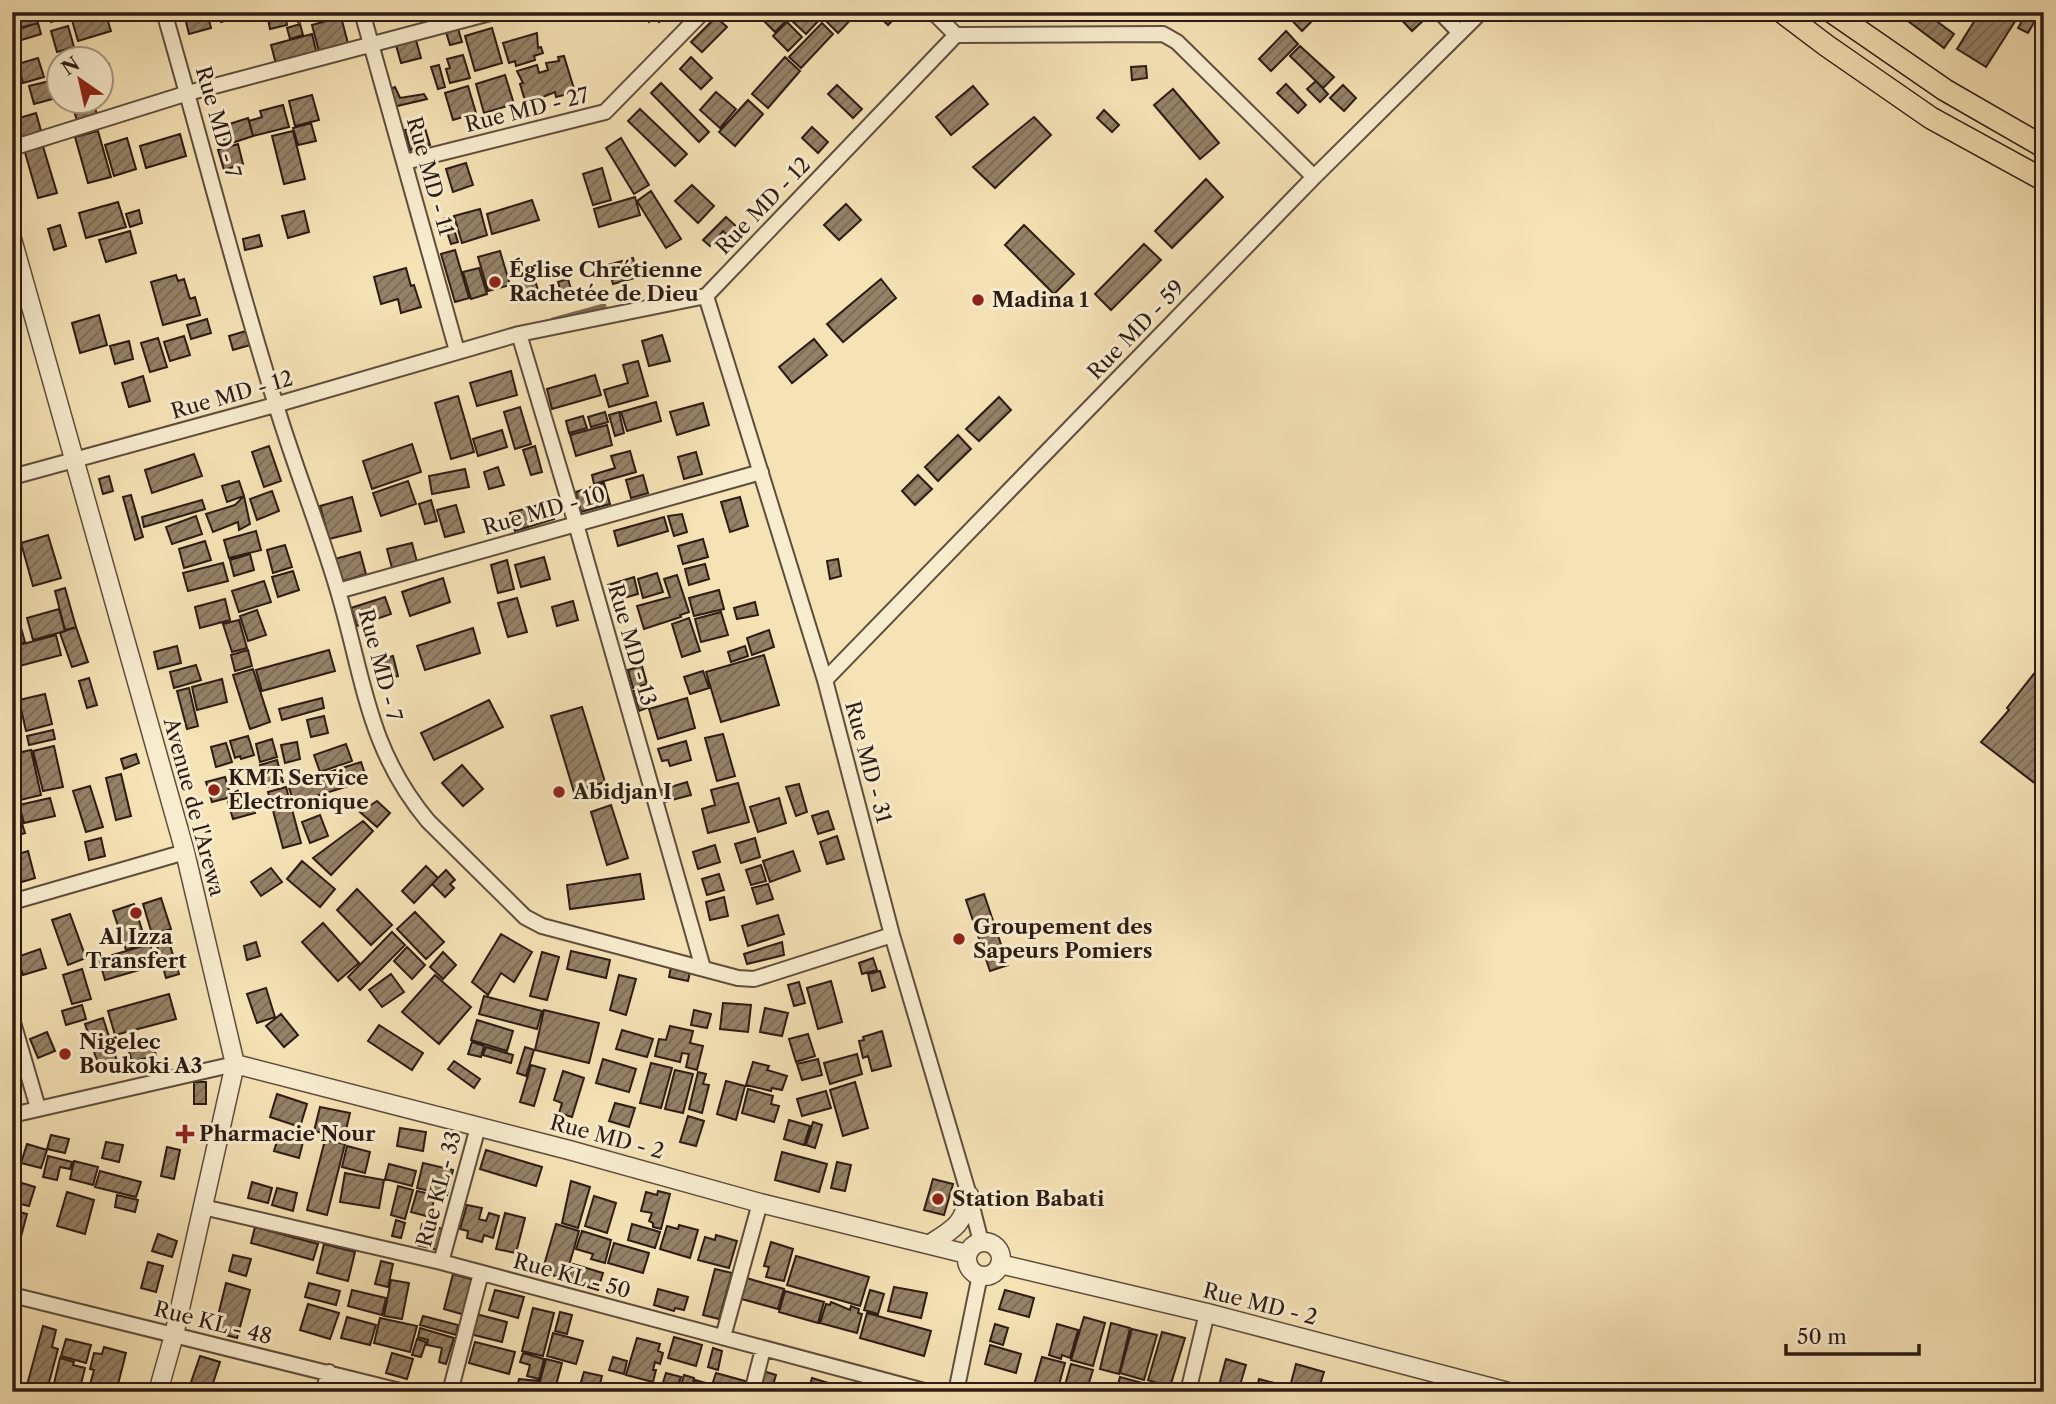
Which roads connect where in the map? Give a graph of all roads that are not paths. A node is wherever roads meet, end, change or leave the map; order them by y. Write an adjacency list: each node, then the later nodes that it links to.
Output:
1 (164, 12): 13 (street, Rue MD - 7)
2 (362, 12): 12 (street, Rue MD - 11)
3 (494, 12): 12 (street)
4 (703, 12): 16 (street, Rue MD - 27)
5 (933, 12): 11 (street)
6 (1440, 12): 10 (street)
7 (1481, 12): 10 (street, Rue MD - 59)
8 (1782, 12): 18 (main road)
9 (1832, 12): 14 (main road)
10 (1460, 33): 17 (street, Rue MD - 59)
11 (956, 35): 17 (street); 20 (street, Rue MD - 12)
12 (371, 46): 13 (street); 16 (street, Rue MD - 11)
13 (188, 93): 15 (street); 23 (street, Rue MD - 7)
14 (2044, 147)
15 (12, 148)
16 (405, 162): 22 (street, Rue MD - 11)
17 (1314, 177): 29 (street, Rue MD - 59)
18 (2044, 180)
19 (12, 239): 24 (street, Avenue de l'Arewa)
20 (706, 296): 21 (street, Rue MD - 12); 25 (street, Rue MD - 31)
21 (519, 334): 22 (street, Rue MD - 12); 27 (street, Rue MD - 13)
22 (457, 351): 23 (street, Rue MD - 12)
23 (275, 405): 24 (street, Rue MD - 12); 28 (street, Rue MD - 7)
24 (74, 460): 26 (street, Rue MD - 12); 30 (street, Avenue de l'Arewa)
25 (761, 472): 27 (street, Rue MD - 10); 29 (street, Rue MD - 31)
26 (12, 477)
27 (576, 524): 28 (street, Rue MD - 10); 33 (street, Rue MD - 13)
28 (338, 591): 33 (street, Rue MD - 7)
29 (825, 680): 32 (street, Rue MD - 31)
30 (185, 852): 31 (street); 35 (street, Avenue de l'Arewa)
31 (12, 902)
32 (892, 935): 33 (street, Rue MD - 7); 39 (street, Rue MD - 31)
33 (703, 968)
34 (12, 1019): 36 (street)
35 (234, 1064): 36 (street); 38 (street, Rue MD - 2); 41 (street, Avenue de l'Arewa)
36 (38, 1108): 37 (street)
37 (12, 1115)
38 (478, 1127): 40 (street, Rue MD - 2); 44 (street, Rue KL - 33)
39 (969, 1195): 42 (street); 43 (street, Rue MD - 31)
40 (760, 1203): 42 (street, Rue MD - 2); 51 (street)
41 (203, 1207): 44 (street, Rue KL - 50); 50 (street, Avenue de l'Arewa)
42 (930, 1244): 43 (street, Rue MD - 2)
43 (974, 1248): 45 (street); 47 (street)
44 (441, 1262): 46 (street, Rue KL - 50)
45 (1000, 1264): 47 (street); 49 (street, Rue MD - 2)
46 (481, 1273): 51 (street, Rue KL - 50); 57 (street)
47 (980, 1275): 60 (street)
48 (12, 1295): 50 (street, Rue KL - 48)
49 (1207, 1313): 61 (street); 62 (street, Rue MD - 2)
50 (174, 1335): 53 (street, Rue KL - 48); 54 (street, Avenue de l'Arewa)
51 (723, 1337): 52 (street, Rue KL - 50)
52 (763, 1349): 58 (street); 59 (street, Rue KL - 50)
53 (329, 1372): 55 (street); 56 (street, Rue KL - 48)
54 (158, 1392)
55 (323, 1392)
56 (404, 1392)
57 (450, 1392)
58 (752, 1392)
59 (928, 1392)
60 (956, 1392)
61 (1188, 1392)
62 (1508, 1392)

